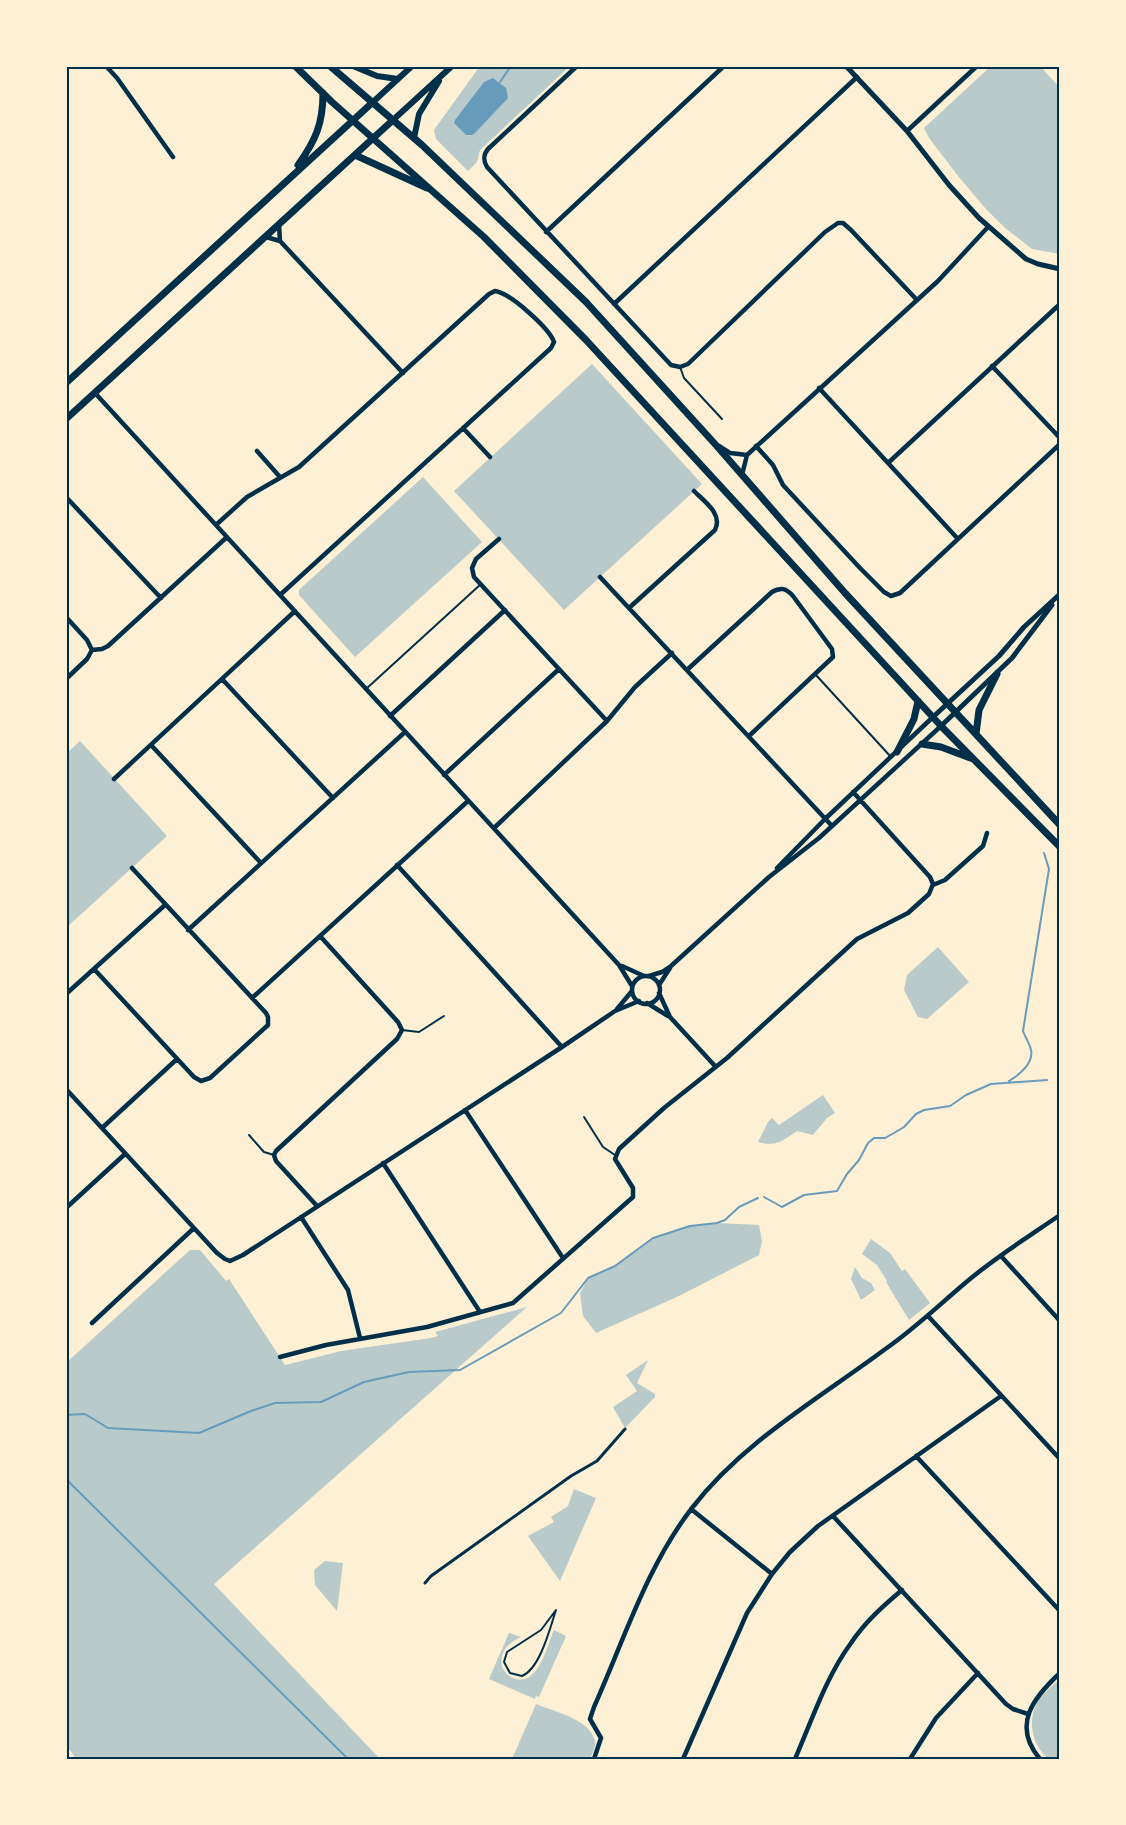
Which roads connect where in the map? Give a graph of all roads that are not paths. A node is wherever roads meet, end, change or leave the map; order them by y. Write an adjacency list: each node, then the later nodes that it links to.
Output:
1 (106, 66): 21 (street)
2 (295, 66): 13 (main road)
3 (330, 66): 14 (main road)
4 (353, 66): 12 (main road)
5 (412, 66): 12 (main road)
6 (578, 66): 26 (street)
7 (724, 66): 26 (street)
8 (846, 66): 11 (street)
9 (977, 66): 17 (street)
10 (449, 69): 16 (main road); 19 (main road)
11 (857, 77): 17 (street); 31 (street)
12 (398, 79): 14 (main road)
13 (323, 93): 15 (main road); 22 (main road)
14 (373, 102): 15 (main road); 16 (main road)
15 (353, 120): 18 (main road); 22 (main road)
16 (393, 120): 18 (main road); 19 (main road)
17 (907, 131): 25 (street)
18 (374, 138): 20 (main road); 23 (main road)
19 (414, 138): 43 (main road)
20 (355, 155): 23 (main road); 24 (main road)
21 (172, 158)
22 (290, 177): 36 (main road)
23 (439, 195): 76 (main road)
24 (279, 225): 27 (main road); 28 (street)
25 (988, 226): 29 (street); 30 (street)
26 (546, 232): 31 (street)
27 (266, 237): 28 (street); 38 (main road)
28 (280, 241): 35 (street)
29 (1060, 269)
30 (917, 300): 34 (street); 37 (street)
31 (614, 304): 34 (street)
32 (1060, 304): 33 (street)
33 (992, 366): 42 (street); 49 (street)
34 (680, 368): 40 (lane)
35 (403, 373): 41 (street); 51 (street)
36 (66, 383)
37 (819, 388): 45 (street); 49 (street)
38 (95, 393): 39 (main road); 54 (street)
39 (66, 419)
40 (722, 420)
41 (463, 428): 48 (street); 60 (street)
42 (1060, 438)
43 (715, 444): 47 (street); 50 (main road)
44 (1060, 444): 57 (street)
45 (756, 446): 47 (street); 57 (street)
46 (257, 451): 51 (street)
47 (747, 455): 50 (street)
48 (490, 458)
49 (888, 463): 57 (street)
50 (742, 475): 77 (main road)
51 (280, 477): 54 (street)
52 (694, 491): 63 (street)
53 (66, 497): 62 (street)
54 (217, 524): 55 (street)
55 (227, 537): 60 (street); 62 (street)
56 (499, 539): 59 (street)
57 (958, 539)
58 (600, 577): 63 (street)
59 (481, 584): 64 (street); 75 (lane)
60 (280, 595): 65 (street)
61 (1059, 595): 71 (street); 77 (street)
62 (160, 598): 67 (street)
63 (629, 608): 68 (street)
64 (505, 610): 69 (street); 79 (street)
65 (295, 611): 74 (street); 75 (street)
66 (66, 617): 67 (street)
67 (92, 650): 73 (street)
68 (672, 653): 70 (street); 81 (street)
69 (559, 669): 81 (street); 90 (street)
70 (688, 669): 72 (street); 85 (street)
71 (997, 674): 78 (street); 84 (main road)
72 (816, 675): 85 (street); 88 (lane)
73 (66, 679)
74 (222, 679): 87 (street); 93 (street)
75 (366, 689): 79 (street)
76 (918, 701): 80 (main road); 88 (main road)
77 (947, 705): 78 (main road); 80 (street)
78 (955, 712): 82 (street); 84 (main road)
79 (390, 716): 83 (street)
80 (933, 717): 82 (main road); 88 (street)
81 (608, 721): 99 (street)
82 (941, 726): 86 (street); 89 (main road)
83 (405, 732): 90 (street); 93 (street)
84 (976, 734): 97 (main road)
85 (749, 735): 96 (street)
86 (922, 744): 89 (main road); 94 (street)
87 (151, 745): 91 (street); 102 (street)
88 (894, 754): 92 (street)
89 (975, 760): 101 (main road)
90 (444, 774): 95 (street)
91 (114, 779)
92 (854, 792): 94 (street); 96 (street)
93 (333, 798): 102 (street)
94 (861, 800): 98 (street); 106 (street)
95 (468, 801): 99 (street); 103 (street)
96 (825, 819): 98 (street); 105 (street)
97 (1060, 825)
98 (832, 826): 105 (street)
99 (494, 828): 110 (street)
100 (987, 833): 106 (street)
101 (1060, 847)
102 (261, 863): 108 (street)
103 (397, 865): 109 (street); 125 (street)
104 (132, 868): 107 (street)
105 (769, 877): 111 (street)
106 (933, 885): 127 (street)
107 (165, 904): 108 (street); 112 (street)
108 (188, 930): 118 (street)
109 (320, 936): 118 (street); 124 (street)
110 (619, 965): 113 (street); 115 (street)
111 (671, 966): 113 (street); 114 (street)
112 (94, 969): 117 (street); 126 (street)
113 (647, 976): 114 (street); 115 (street)
114 (658, 985): 116 (street)
115 (632, 988): 119 (street); 121 (street)
116 (659, 993): 120 (street); 123 (street)
117 (66, 994)
118 (252, 998): 126 (street)
119 (639, 1001): 120 (street); 121 (street)
120 (647, 1003): 123 (street)
121 (615, 1011): 125 (street)
122 (444, 1016): 124 (lane)
123 (670, 1017): 127 (street)
124 (402, 1030): 134 (street)
125 (562, 1047): 129 (street)
126 (177, 1059): 131 (street)
127 (715, 1066): 135 (street)
128 (66, 1089): 131 (street)
129 (465, 1110): 136 (street); 143 (street)
130 (584, 1117): 135 (lane)
131 (102, 1128): 133 (street)
132 (249, 1135): 134 (lane)
133 (125, 1154): 138 (street); 141 (street)
134 (274, 1155): 137 (street)
135 (615, 1155): 143 (street)
136 (383, 1163): 137 (street); 144 (street)
137 (317, 1206): 140 (street)
138 (66, 1208)
139 (1060, 1215): 142 (street)
140 (301, 1216): 141 (street); 148 (street)
141 (194, 1228): 147 (street)
142 (1001, 1256): 145 (street); 146 (street)
143 (563, 1258): 144 (street)
144 (480, 1312): 148 (street)
145 (928, 1316): 150 (street); 154 (street)
146 (1060, 1321)
147 (92, 1323)
148 (360, 1338): 149 (street)
149 (280, 1357)
150 (1001, 1396): 152 (street); 153 (street)
151 (625, 1429): 157 (street)
152 (916, 1456): 155 (street); 160 (street)
153 (1060, 1459)
154 (691, 1509): 156 (street); 164 (street)
155 (833, 1516): 156 (street); 158 (street)
156 (772, 1574): 165 (street)
157 (425, 1583)
158 (902, 1590): 161 (street); 166 (street)
159 (556, 1610): 159 (lane)
160 (1060, 1611)
161 (978, 1673): 163 (street); 167 (street)
162 (1060, 1673): 163 (street)
163 (1028, 1714): 168 (street)
164 (594, 1759)
165 (683, 1759)
166 (795, 1759)
167 (909, 1759)
168 (1040, 1759)

